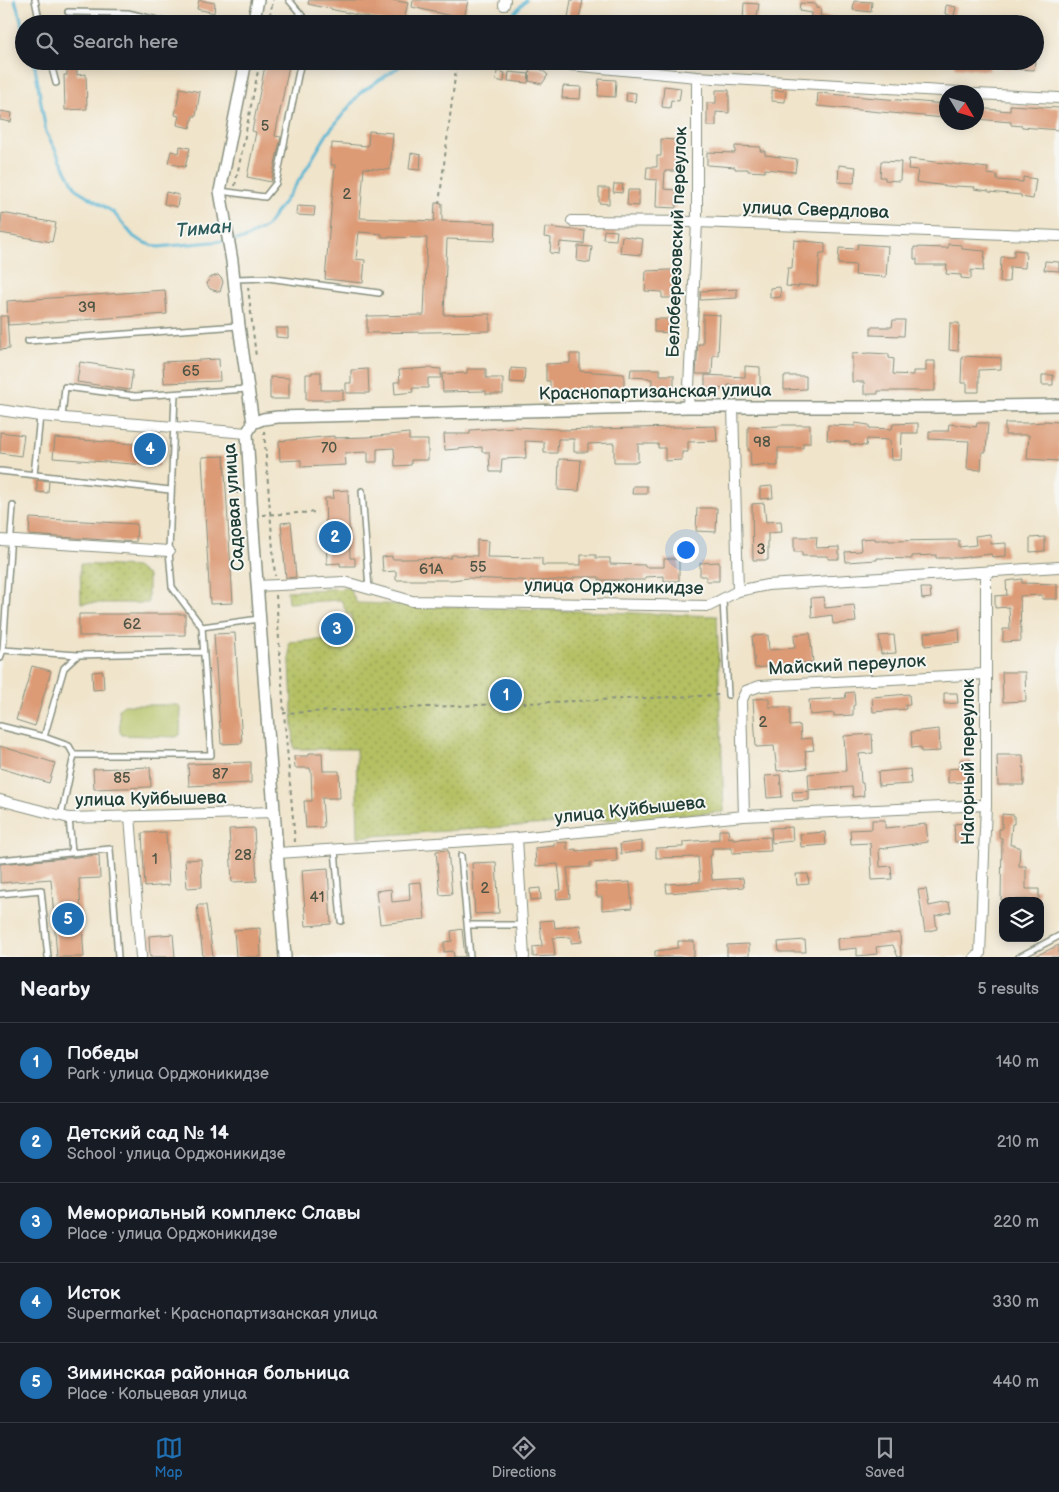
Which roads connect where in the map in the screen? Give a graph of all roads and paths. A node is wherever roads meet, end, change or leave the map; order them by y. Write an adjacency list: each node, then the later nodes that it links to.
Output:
1 (35, 0): 6 (lane)
2 (258, 0): 8 (street)
3 (273, 0): 9 (path)
4 (289, 0): 10 (lane)
5 (68, 12): 7 (lane)
6 (38, 15)
7 (136, 15)
8 (255, 15)
9 (270, 15)
10 (303, 15)
11 (52, 70): 18 (lane)
12 (244, 70): 22 (street, Садовая улица)
13 (258, 70): 23 (path)
14 (300, 70): 23 (lane)
15 (455, 70): 24 (path)
16 (623, 70): 17 (street)
17 (697, 77): 19 (street); 26 (street, Белоберезовский переулок)
18 (56, 83)
19 (939, 91)
20 (984, 94): 21 (street)
21 (1059, 98)
22 (220, 191): 23 (lane); 28 (street, Садовая улица)
23 (233, 193)
24 (439, 204)
25 (572, 221): 26 (street, улица Свердлова)
26 (697, 222): 27 (street, улица Свердлова); 35 (street, Белоберезовский переулок)
27 (1059, 236)
28 (234, 279): 29 (lane); 30 (street, Садовая улица)
29 (379, 293)
30 (239, 326): 31 (lane); 32 (street, Садовая улица)
31 (28, 341)
32 (248, 389): 33 (lane); 40 (street, Садовая улица)
33 (175, 394): 39 (lane); 41 (lane)
34 (1059, 405): 36 (street, Краснопартизанская улица)
35 (688, 407): 36 (street, Краснопартизанская улица); 40 (street, Краснопартизанская улица)
36 (733, 407): 58 (street)
37 (0, 410): 38 (street, Краснопартизанская улица)
38 (40, 416): 39 (street, Краснопартизанская улица); 44 (lane)
39 (62, 418): 41 (street, Краснопартизанская улица)
40 (254, 425): 41 (street, Краснопартизанская улица); 49 (path); 50 (street, Садовая улица)
41 (173, 427): 45 (lane)
42 (225, 442): 50 (path)
43 (0, 471): 44 (lane)
44 (34, 474): 45 (lane)
45 (170, 490): 52 (lane)
46 (362, 491): 57 (lane)
47 (13, 506): 51 (lane)
48 (318, 512): 49 (path)
49 (270, 515): 50 (path); 56 (path)
50 (252, 516): 55 (street, Садовая улица)
51 (5, 540): 52 (street); 62 (lane)
52 (169, 551): 61 (lane)
53 (1059, 567): 54 (street, улица Орджоникидзе)
54 (986, 572): 58 (street, улица Орджоникидзе); 66 (street, Нагорный переулок)
55 (257, 586): 56 (street, улица Орджоникидзе); 60 (street, Садовая улица)
56 (276, 586): 57 (street, улица Орджоникидзе); 68 (path)
57 (369, 590): 59 (street, улица Орджоникидзе)
58 (738, 591): 59 (street, улица Орджоникидзе)
59 (722, 600): 67 (lane)
60 (259, 619): 61 (lane); 74 (street, Садовая улица)
61 (202, 627): 63 (lane)
62 (2, 650): 64 (lane); 65 (lane)
63 (203, 652): 64 (lane); 71 (lane)
64 (78, 655): 70 (lane)
65 (0, 658)
66 (985, 674): 73 (street, Нагорный переулок); 76 (street, Майский переулок)
67 (728, 695): 68 (path)
68 (284, 713): 81 (path)
69 (0, 726): 70 (lane)
70 (44, 737): 71 (lane)
71 (74, 755): 77 (lane)
72 (0, 800): 77 (street, улица Куйбышева)
73 (986, 805): 76 (street, улица Куйбышева); 90 (street, Нагорный переулок)
74 (275, 812): 75 (street, улица Куйбышева); 82 (street, Садовая улица)
75 (130, 816): 77 (street, улица Куйбышева); 93 (street)
76 (744, 816): 78 (street, улица Куйбышева)
77 (65, 817): 80 (lane)
78 (517, 838): 79 (street, улица Куйбышева); 88 (street)
79 (335, 849): 81 (street, улица Куйбышева); 86 (lane)
80 (72, 852): 84 (lane); 92 (lane)
81 (296, 852): 82 (street, улица Куйбышева)
82 (278, 853): 94 (street, Садовая улица)
83 (461, 856): 87 (lane)
84 (0, 860)
85 (0, 894): 91 (lane)
86 (342, 921)
87 (469, 925): 88 (lane); 95 (lane)
88 (522, 925): 96 (street)
89 (1059, 936): 97 (lane)
90 (981, 956)
91 (48, 957)
92 (118, 957)
93 (140, 957)
94 (285, 957)
95 (470, 957)
96 (524, 957)
97 (1018, 957)

